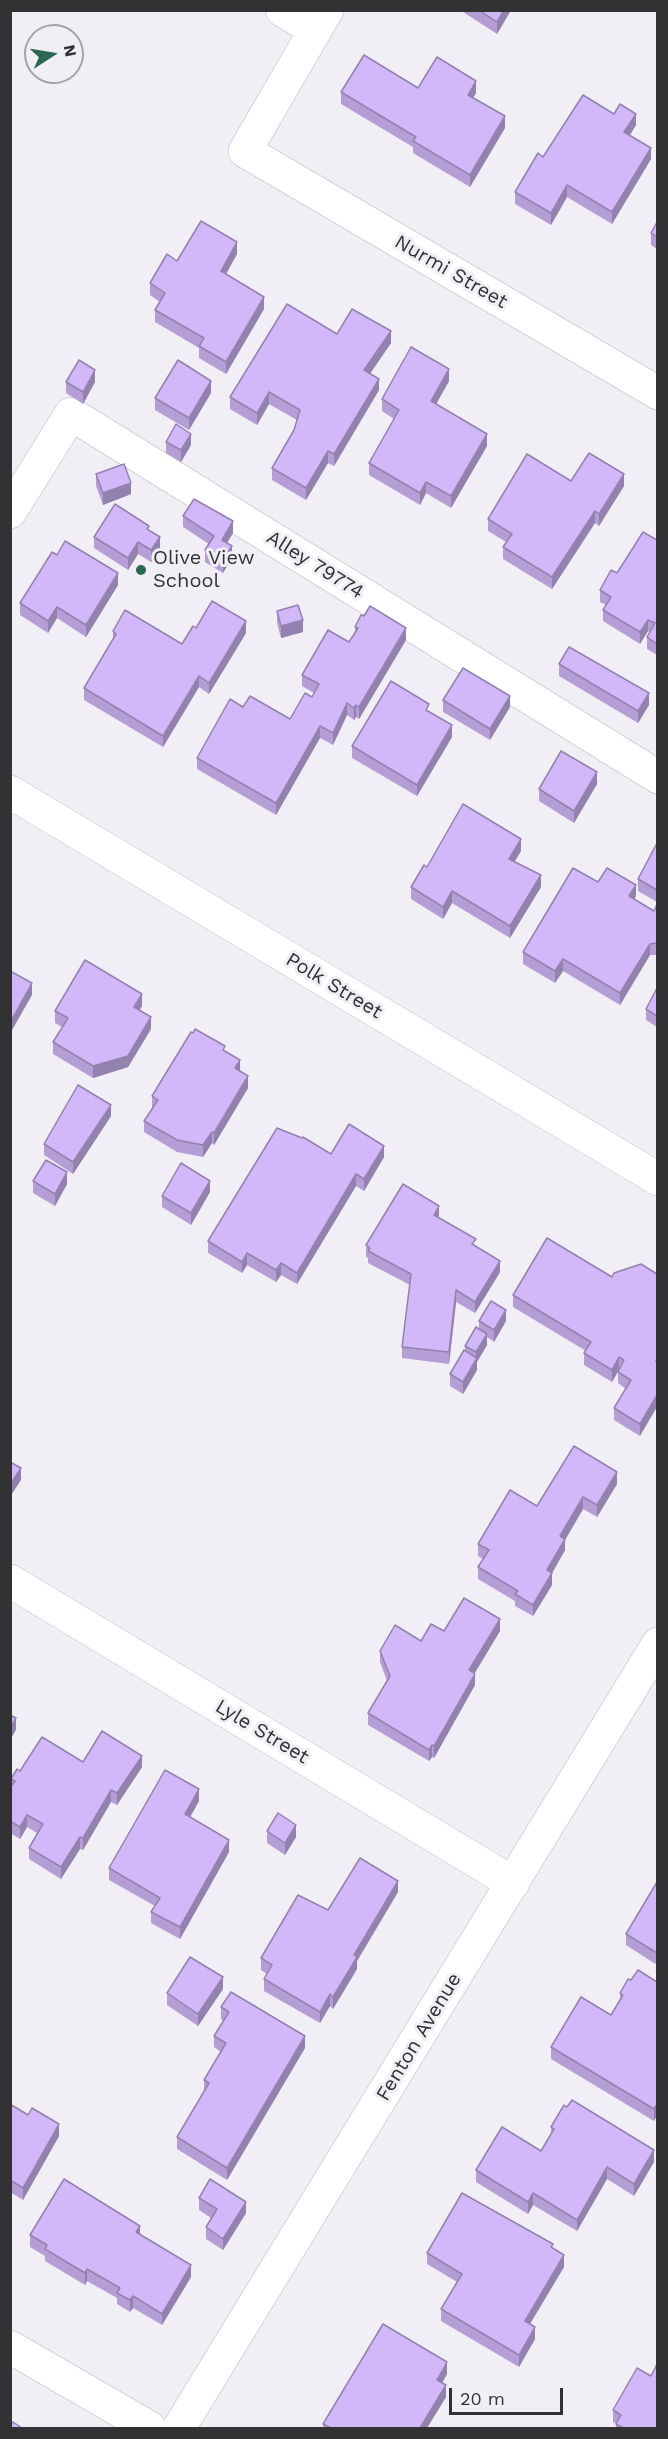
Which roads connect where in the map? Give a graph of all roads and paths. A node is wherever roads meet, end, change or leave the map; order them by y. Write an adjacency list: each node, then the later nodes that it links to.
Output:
1 (282, 10): 2 (street)
2 (321, 20): 3 (street, Nurmi Street)
3 (657, 393)
4 (10, 512): 5 (street, Alley 79774)
5 (657, 777)
6 (10, 792): 7 (street, Polk Street)
7 (657, 1179)
8 (10, 1581): 10 (street, Lyle Street)
9 (657, 1644): 10 (street, Fenton Avenue)
10 (513, 1883): 13 (street, Fenton Avenue)
11 (10, 2347): 12 (street)
12 (150, 2428)
13 (179, 2428)

